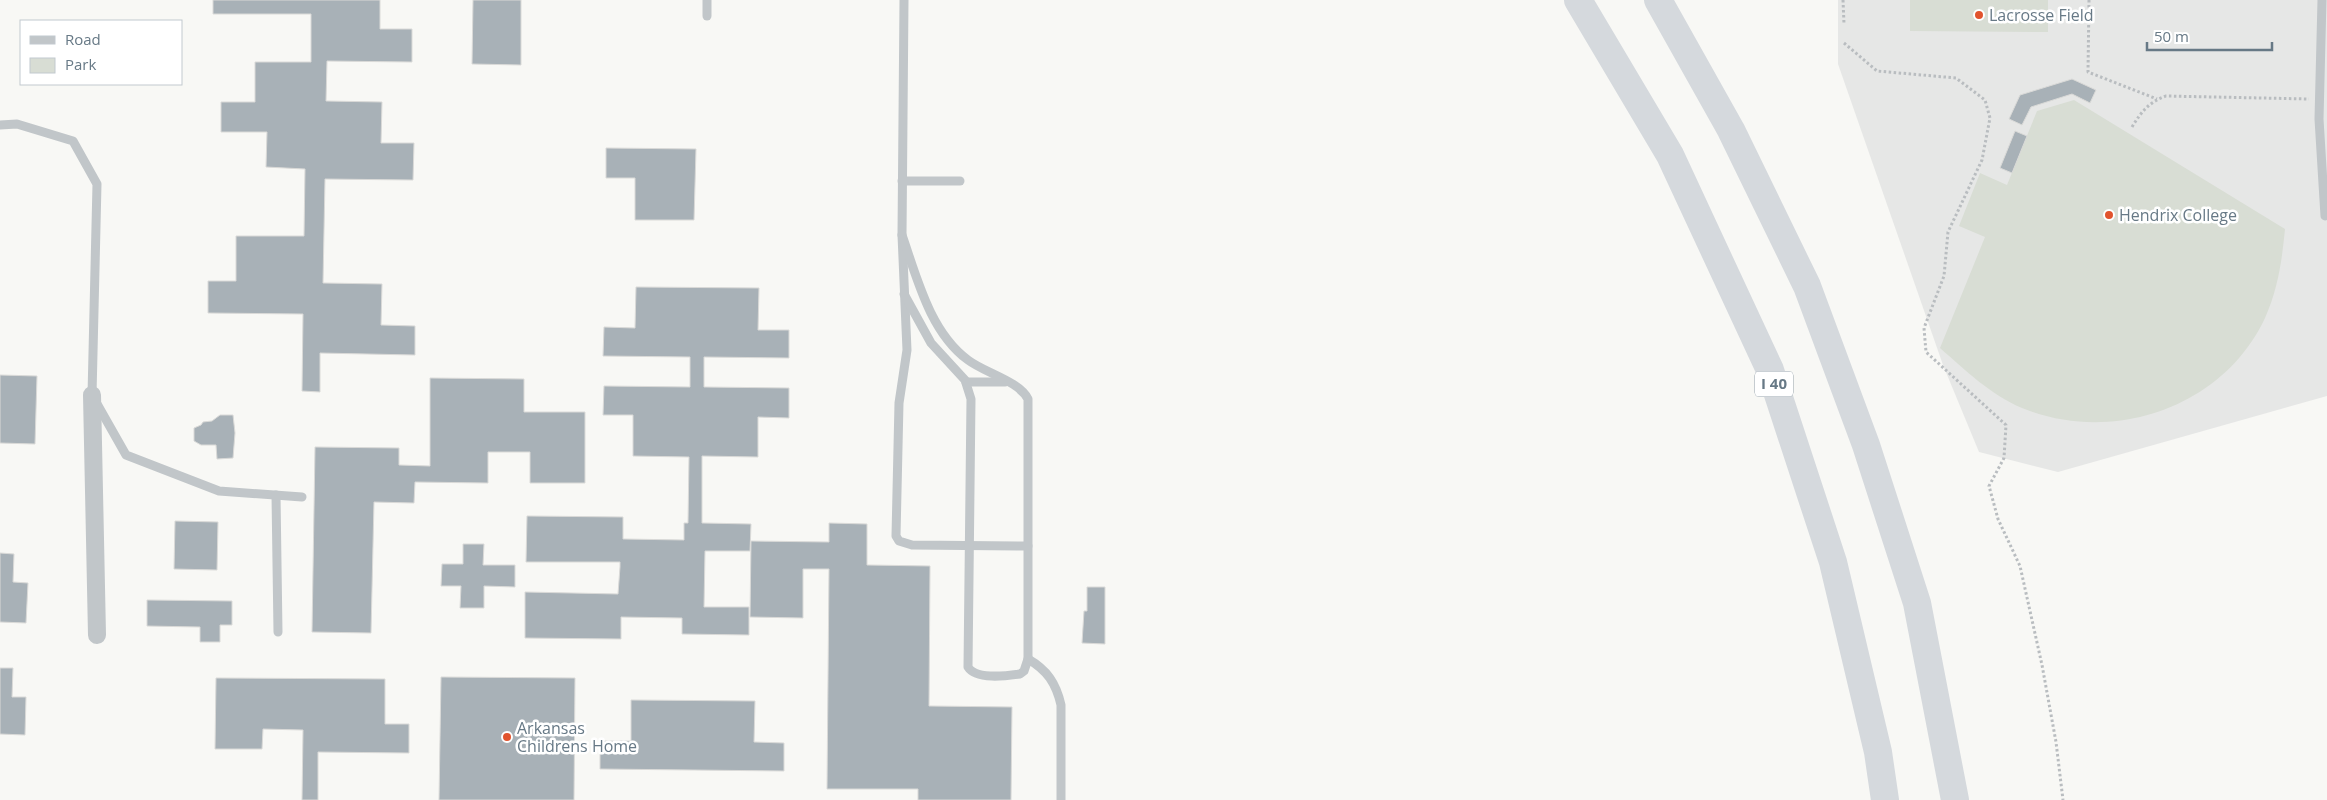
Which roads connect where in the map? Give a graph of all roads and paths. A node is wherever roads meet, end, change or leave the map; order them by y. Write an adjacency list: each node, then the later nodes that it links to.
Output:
1 (707, 0): 8 (lane)
2 (904, 0): 15 (lane)
3 (1578, 0): 31 (highway, I 40)
4 (1658, 0): 32 (highway)
5 (1843, 0): 9 (path)
6 (2089, 0): 11 (path)
7 (2322, 0): 12 (lane)
8 (707, 16)
9 (1844, 24)
10 (1844, 42): 33 (path)
11 (2157, 99): 12 (path); 14 (path)
12 (2319, 99): 17 (lane)
13 (0, 125): 22 (lane)
14 (2132, 127)
15 (902, 181): 16 (lane); 18 (lane)
16 (960, 181)
17 (2325, 216)
18 (902, 235): 19 (lane); 21 (lane)
19 (904, 294): 20 (lane); 25 (lane)
20 (966, 382): 21 (lane); 25 (lane)
21 (1008, 382): 26 (lane)
22 (92, 395): 23 (lane); 28 (street)
23 (276, 495): 24 (lane); 27 (lane)
24 (302, 497)
25 (969, 545): 26 (lane); 29 (lane)
26 (1028, 546): 29 (lane)
27 (278, 632)
28 (97, 635)
29 (1028, 659): 30 (lane)
30 (1061, 800)
31 (1884, 800)
32 (1955, 800)
33 (2063, 800)

